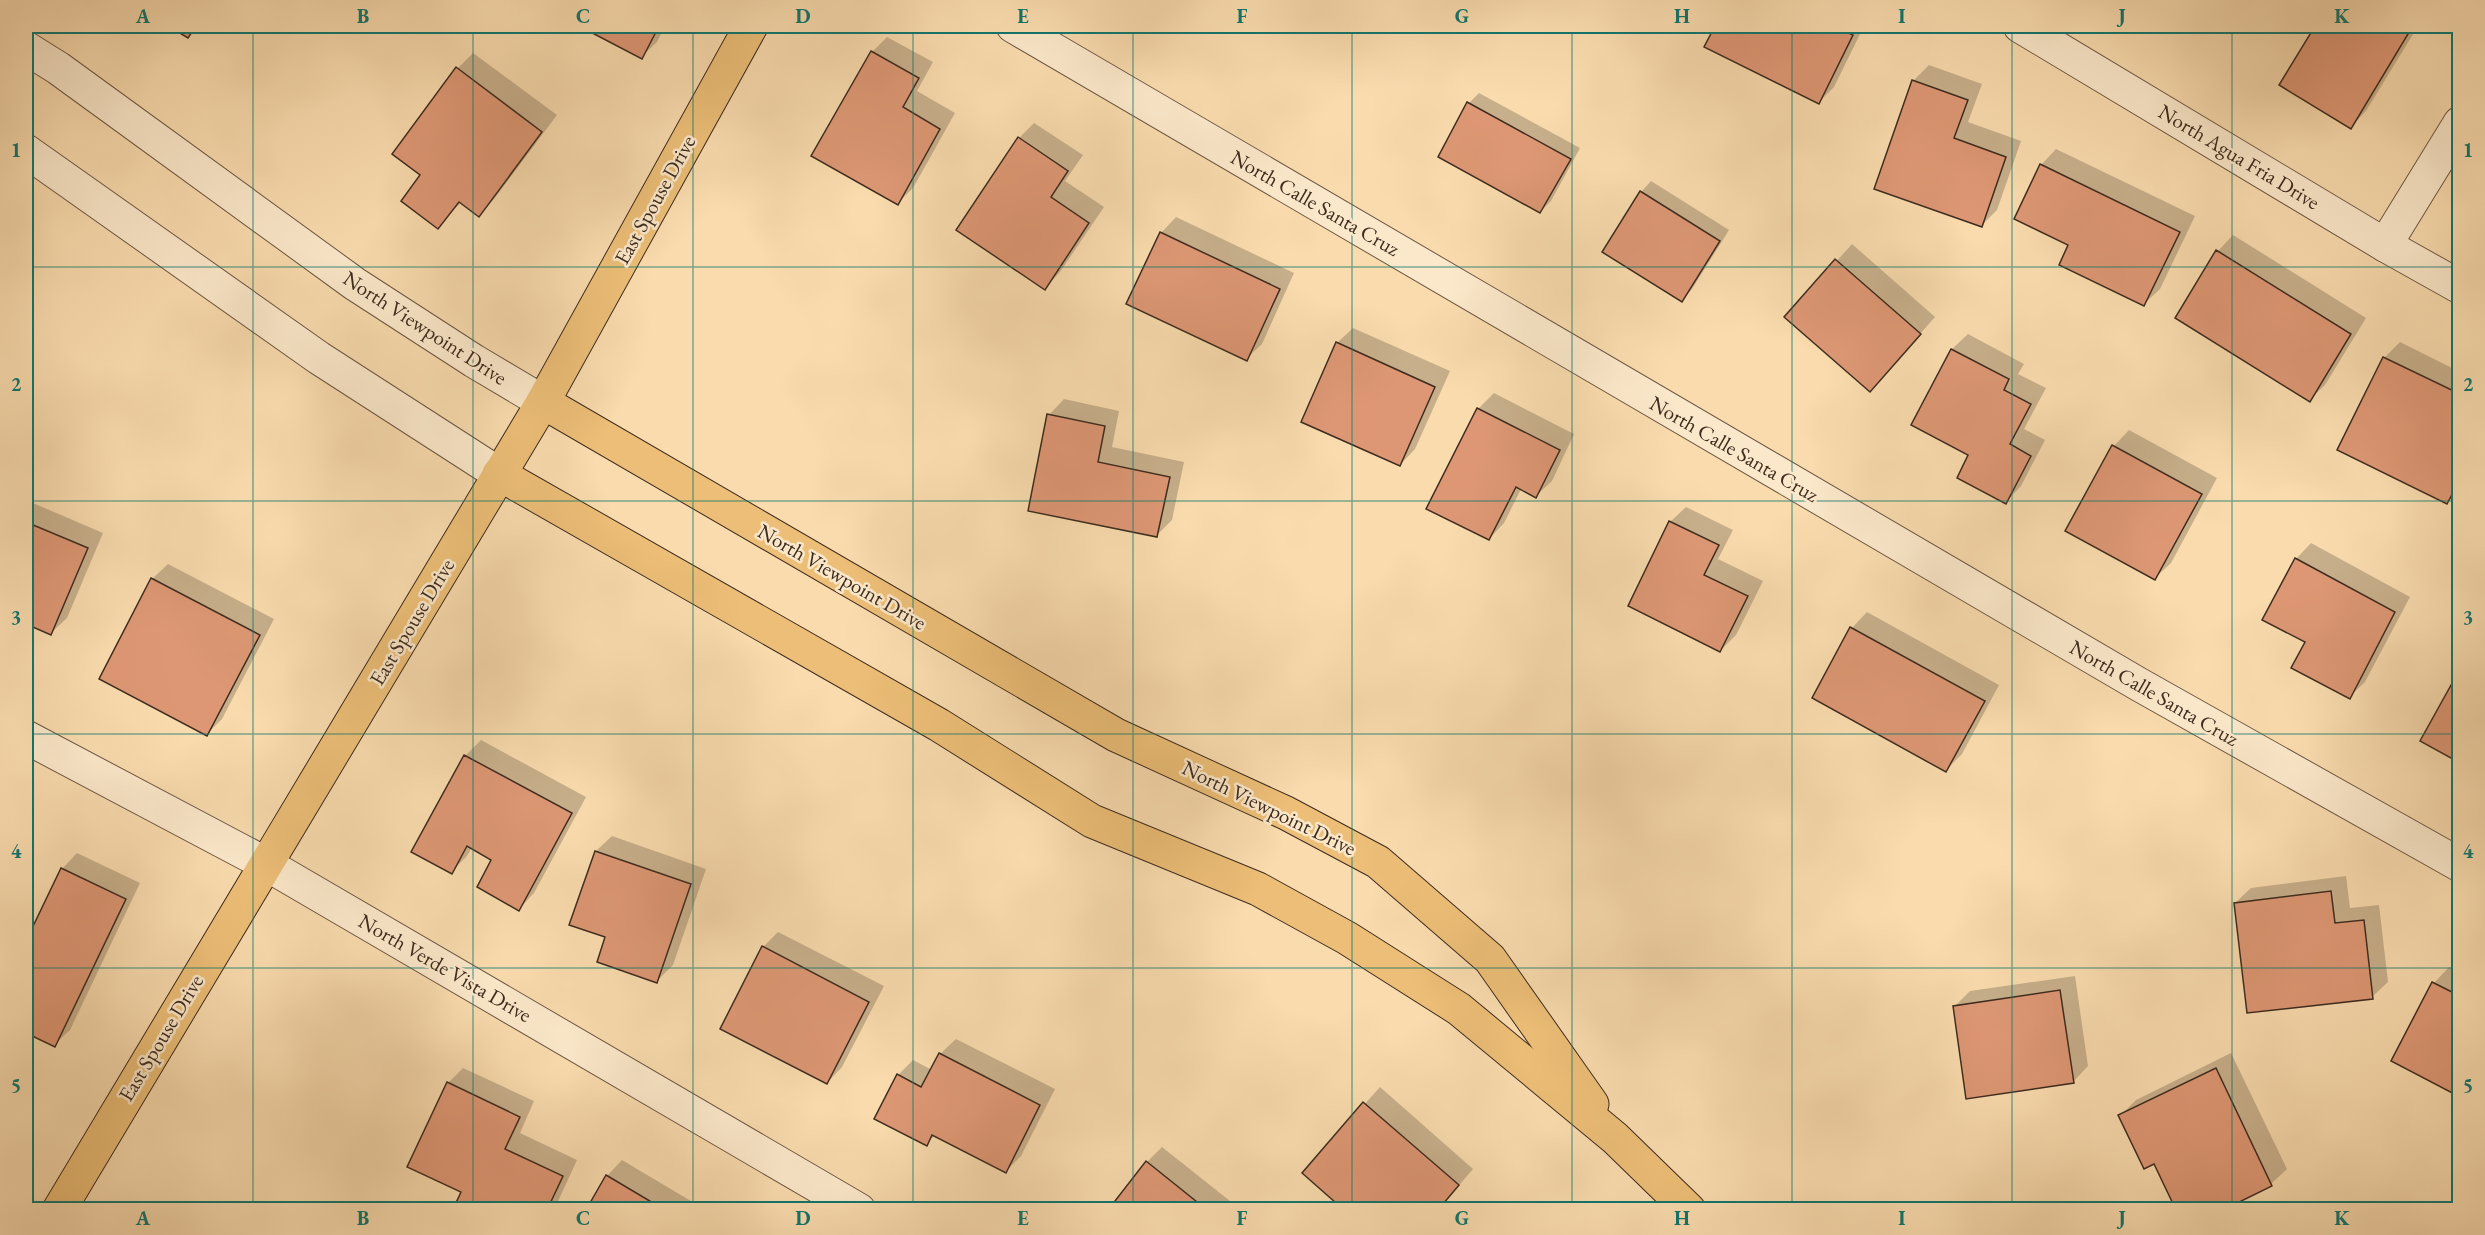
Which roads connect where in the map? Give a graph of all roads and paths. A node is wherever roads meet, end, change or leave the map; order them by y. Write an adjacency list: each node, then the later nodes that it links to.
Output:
1 (751, 26): 9 (main road, East Spouse Drive)
2 (1013, 26): 13 (street, North Calle Santa Cruz)
3 (2020, 26): 7 (street, North Agua Fria Drive)
4 (26, 48): 9 (street, North Viewpoint Drive)
5 (2460, 123): 7 (street)
6 (26, 151): 10 (street, North Viewpoint Drive)
7 (2385, 245): 8 (street, North Agua Fria Drive)
8 (2460, 287)
9 (543, 402): 10 (main road, East Spouse Drive); 14 (main road, North Viewpoint Drive)
10 (499, 474): 12 (main road, East Spouse Drive); 14 (main road, North Viewpoint Drive)
11 (26, 737): 12 (street, North Verde Vista Drive)
12 (266, 864): 15 (main road, East Spouse Drive); 16 (street, North Verde Vista Drive)
13 (2460, 865)
14 (1616, 1138): 17 (main road, North Viewpoint Drive)
15 (59, 1209)
16 (859, 1209)
17 (1689, 1209)

